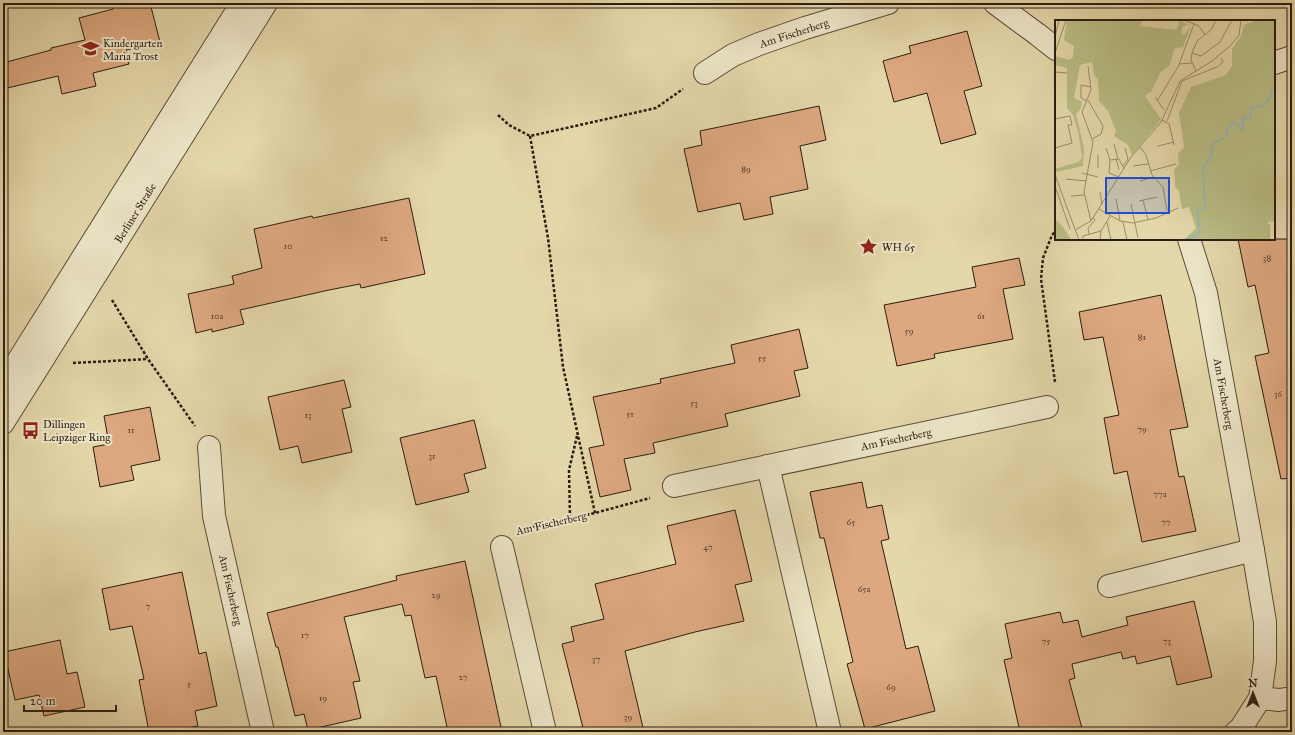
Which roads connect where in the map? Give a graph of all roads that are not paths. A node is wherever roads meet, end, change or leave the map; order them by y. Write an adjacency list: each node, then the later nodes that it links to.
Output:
1 (242, 3): 10 (street, Berliner Straße)
2 (266, 3): 12 (street, Berliner Straße)
3 (888, 3): 8 (street, Am Fischerberg)
4 (995, 3): 5 (street)
5 (1055, 48)
6 (1292, 57): 7 (street)
7 (1275, 63)
8 (705, 73)
9 (1189, 240): 17 (street, Am Fischerberg)
10 (3, 385)
11 (1047, 407): 14 (street, Am Fischerberg)
12 (3, 423)
13 (209, 447): 21 (street, Am Fischerberg)
14 (768, 466): 15 (street, Am Fischerberg); 23 (street)
15 (674, 486)
16 (502, 547): 22 (street)
17 (1253, 550): 18 (street); 19 (street, Am Fischerberg)
18 (1109, 586)
19 (1260, 698): 20 (street); 24 (street, Am Fischerberg)
20 (1292, 698)
21 (263, 732)
22 (545, 732)
23 (830, 732)
24 (1236, 732)

